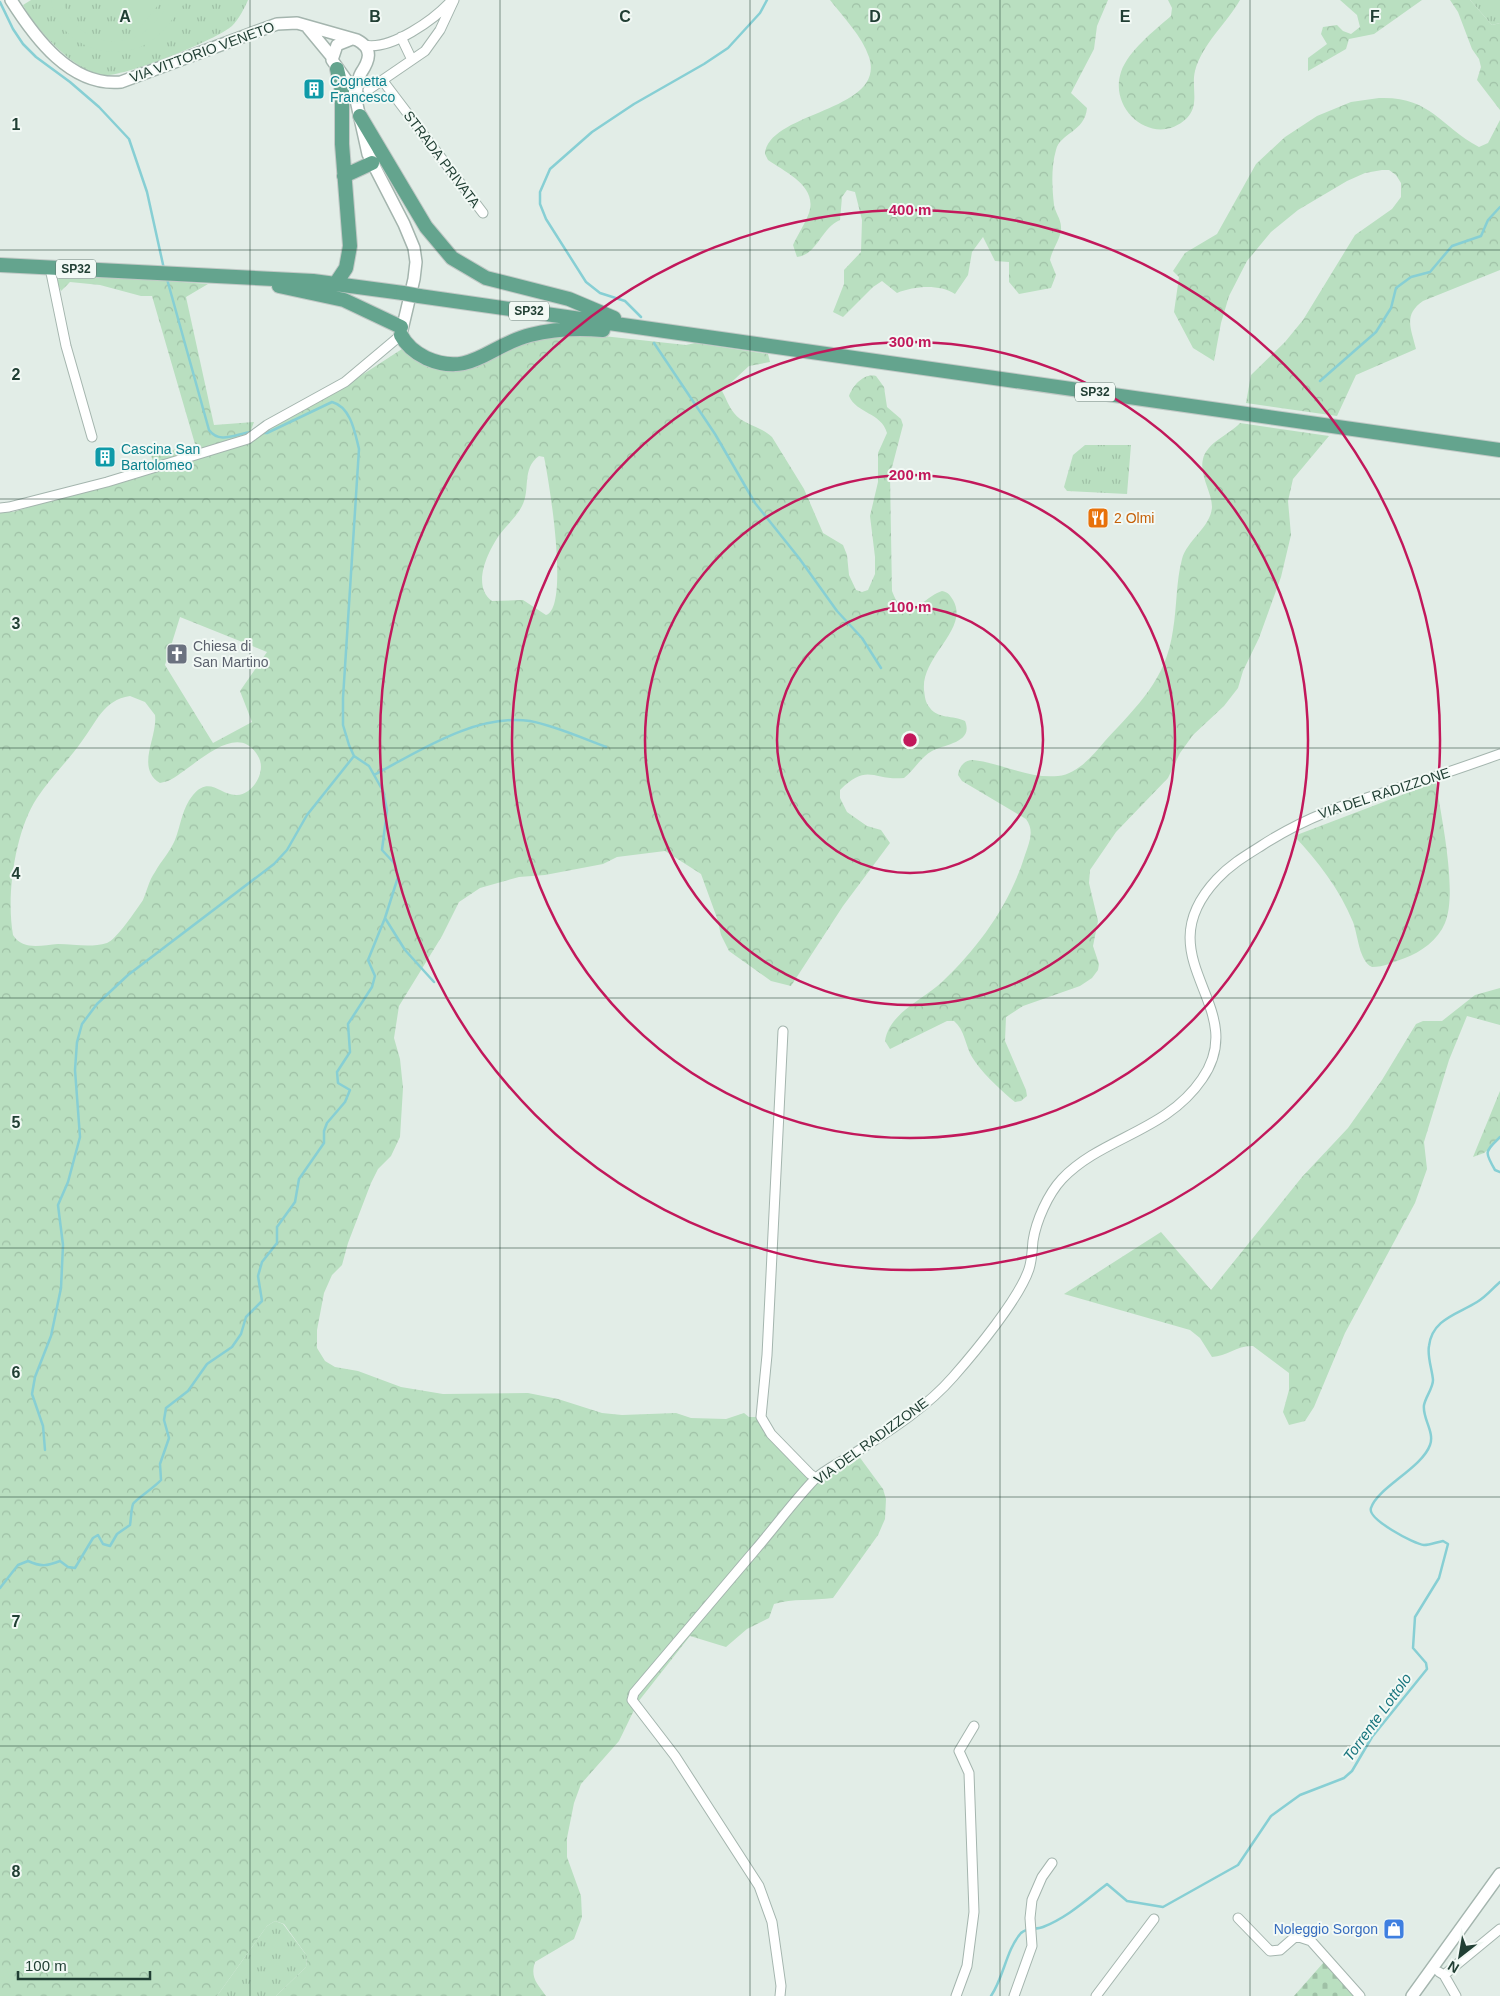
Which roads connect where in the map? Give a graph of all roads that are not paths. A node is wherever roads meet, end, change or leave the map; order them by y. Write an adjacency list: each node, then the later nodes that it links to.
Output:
1 (11, 0): 3 (street, VIA VITTORIO VENETO)
2 (453, 0): 4 (street); 8 (street)
3 (307, 27): 5 (street, VIA VITTORIO VENETO); 10 (street)
4 (401, 37): 7 (street); 8 (street)
5 (352, 39): 6 (street); 10 (street)
6 (364, 44): 7 (street); 9 (street)
7 (384, 44): 9 (street)
8 (412, 60): 12 (street)
9 (369, 61): 11 (street)
10 (337, 67): 11 (street); 14 (street); 17 (main road)
11 (362, 72): 14 (street)
12 (383, 81): 13 (street); 18 (street, STRADA PRIVATA)
13 (368, 90)
14 (356, 97): 15 (street)
15 (360, 116): 16 (street); 23 (main road)
16 (372, 163): 17 (main road); 24 (street)
17 (344, 176): 22 (main road)
18 (484, 213)
19 (0, 266): 20 (main road, SP32)
20 (50, 268): 21 (main road, SP32); 26 (street)
21 (189, 274): 22 (main road, SP32); 24 (main road)
22 (336, 283): 23 (main road, SP32, bridge)
23 (638, 327): 25 (main road, SP32)
24 (401, 331): 25 (main road); 28 (street)
25 (690, 334): 27 (main road, SP32)
26 (92, 437)
27 (1500, 450)
28 (0, 508)
29 (1500, 754): 31 (street, VIA DEL RADIZZONE)
30 (783, 1031): 31 (street)
31 (816, 1478): 40 (street, VIA DEL RADIZZONE)
32 (974, 1726): 41 (street)
33 (1052, 1863): 42 (street)
34 (1500, 1874): 38 (street)
35 (1238, 1918): 44 (street)
36 (1154, 1920): 43 (street)
37 (1500, 1929): 39 (street)
38 (1433, 1968): 39 (street); 45 (street)
39 (1444, 1975): 46 (street)
40 (780, 1996)
41 (956, 1996)
42 (1014, 1996)
43 (1096, 1996)
44 (1360, 1996)
45 (1412, 1996)
46 (1456, 1996)

